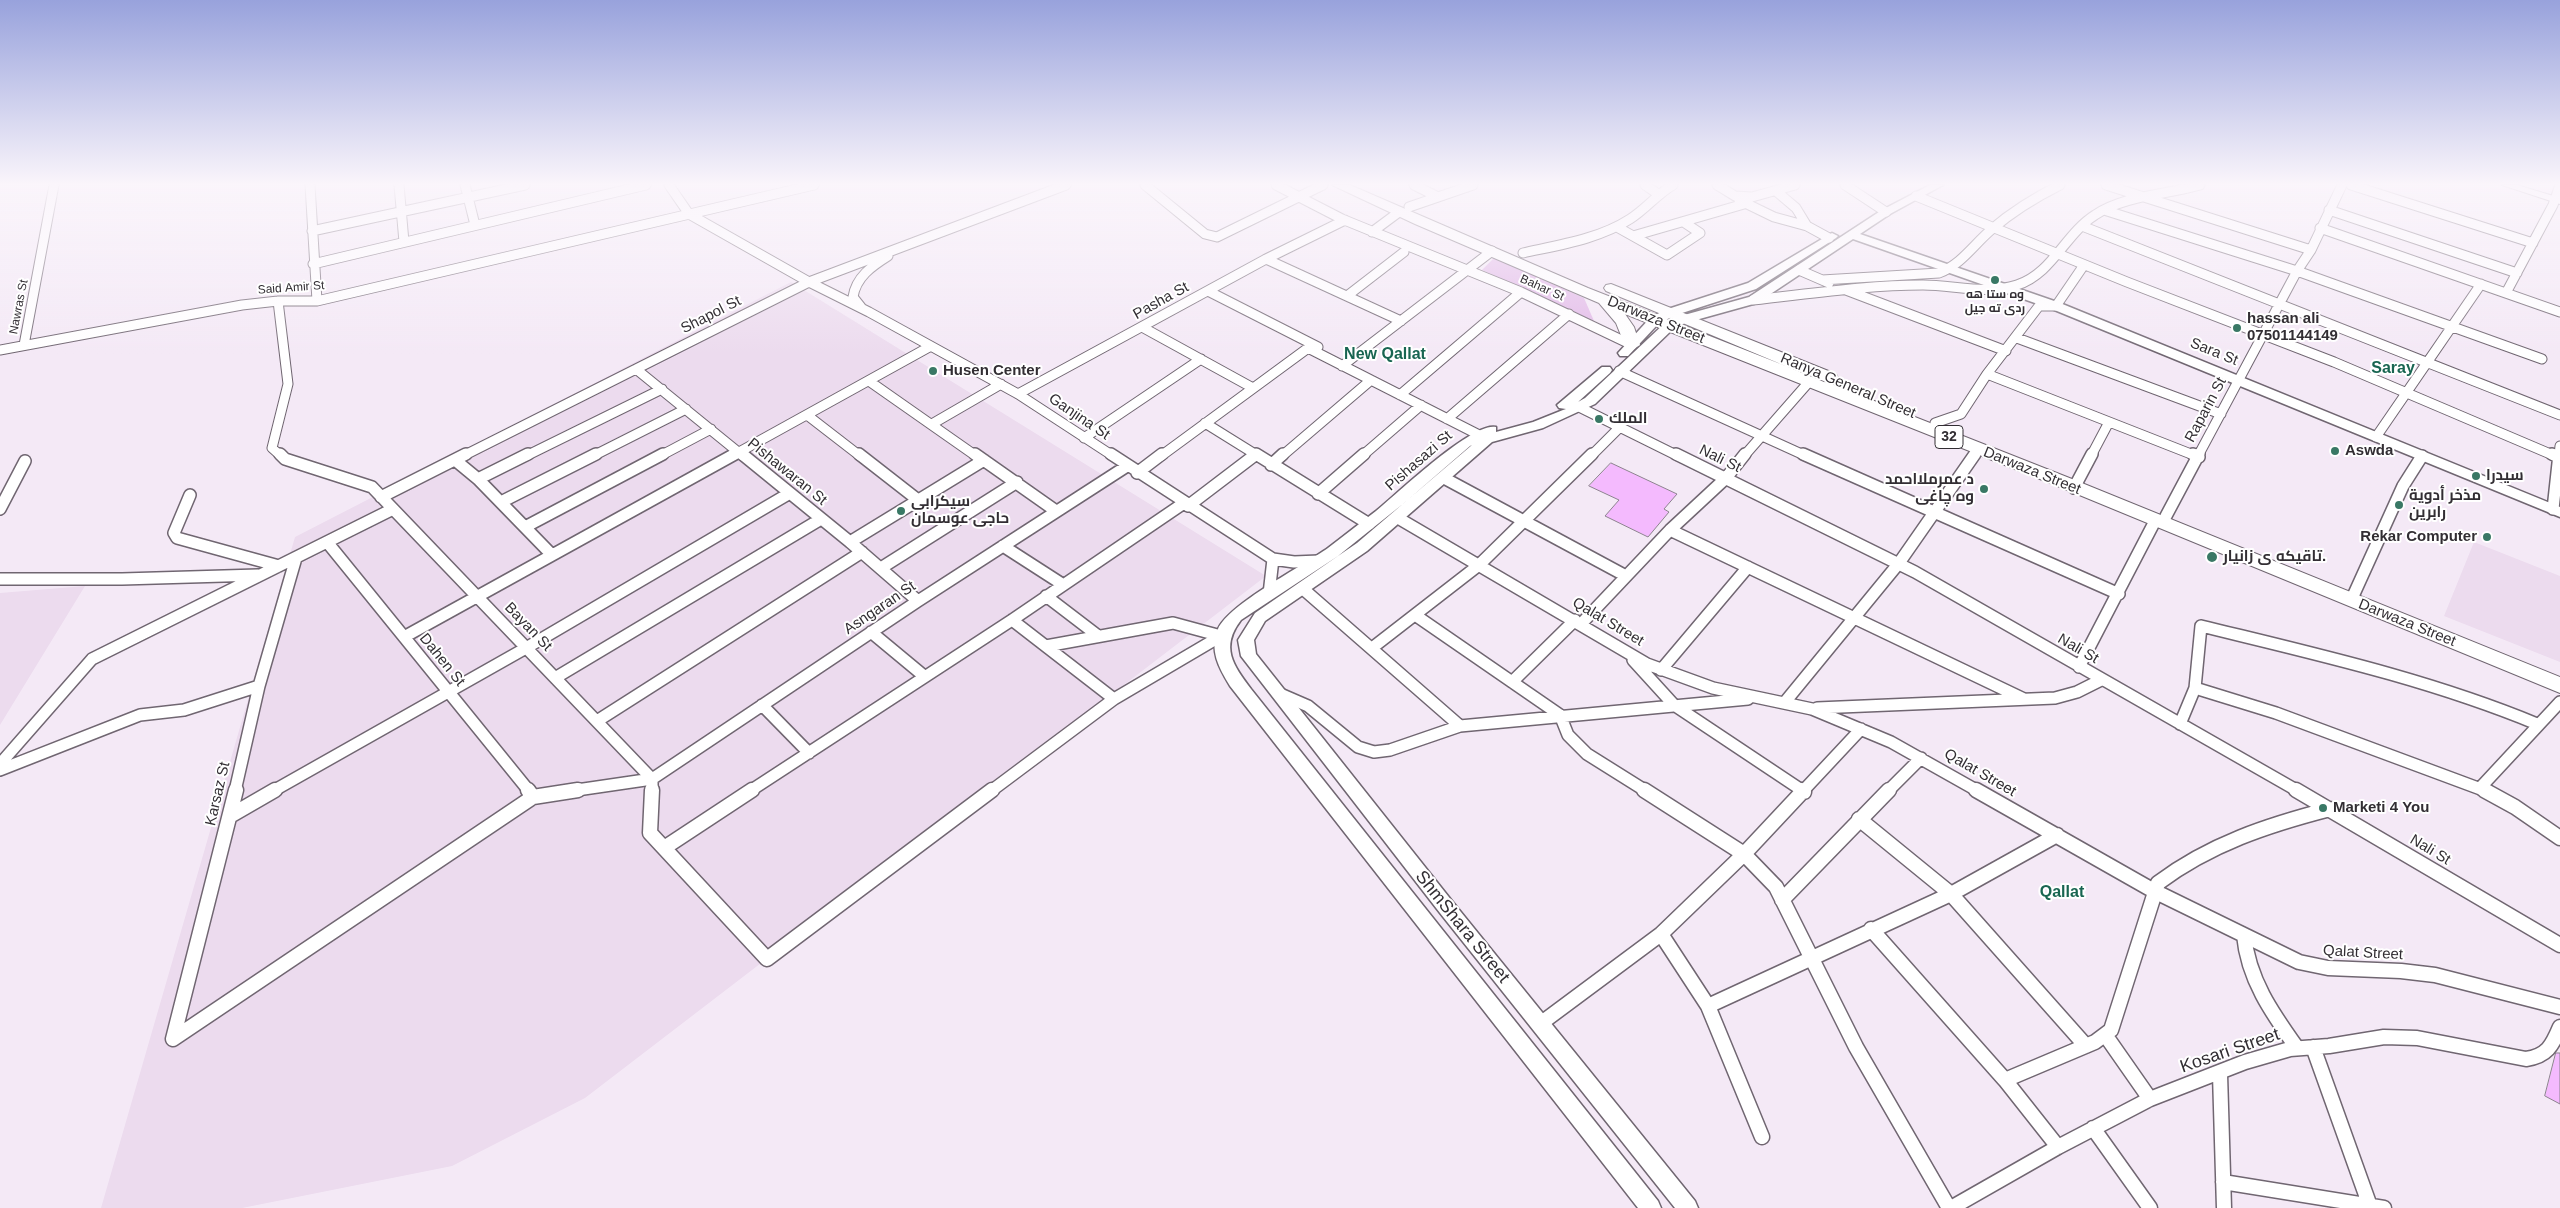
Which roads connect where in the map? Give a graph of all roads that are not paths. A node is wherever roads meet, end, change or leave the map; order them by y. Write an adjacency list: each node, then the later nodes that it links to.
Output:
1 (43, 241): 67 (street, Nawras St)
2 (313, 241): 35 (street)
3 (572, 241): 54 (street, Said Amir St)
4 (737, 241): 43 (street, Ganjina St)
5 (914, 241): 43 (street, Shapol St)
6 (915, 241): 57 (street)
7 (1302, 241): 34 (street, Pasha St)
8 (1396, 241): 37 (street, Bahar St)
9 (1470, 241): 31 (highway, Darwaza Street / 32)
10 (1491, 241): 32 (highway, Ranya General Street / 32)
11 (1573, 241): 32 (street)
12 (1643, 241): 13 (street)
13 (1687, 241)
14 (1824, 241): 61 (main road)
15 (1842, 241): 38 (main road)
16 (1870, 241): 39 (main road, Sara St)
17 (1979, 241): 39 (street)
18 (2024, 241): 33 (street)
19 (2068, 241): 33 (street)
20 (2122, 241): 55 (street)
21 (2203, 241): 40 (street)
22 (2286, 241): 29 (street)
23 (2315, 241): 29 (street, Raparin St)
24 (2358, 241): 44 (street)
25 (2423, 241): 41 (street)
26 (2528, 241): 28 (street)
27 (404, 242): 35 (street)
28 (2533, 243): 41 (street)
29 (2311, 250): 40 (street, Raparin St)
30 (1404, 252): 51 (street)
31 (1492, 252): 37 (street); 48 (highway, Darwaza Street / 32)
32 (1523, 253): 61 (highway, Ranya General Street / 32)
33 (2056, 254): 36 (street); 45 (street)
34 (1266, 259): 47 (street, Pasha St); 51 (street)
35 (314, 264): 54 (street)
36 (2084, 265): 56 (street); 65 (street)
37 (1469, 270): 49 (street, Bahar St); 62 (street)
38 (1798, 270): 42 (street); 53 (main road)
39 (1949, 270): 42 (street); 45 (main road, Sara St)
40 (2297, 271): 55 (street, Raparin St); 64 (street)
41 (2517, 273): 50 (street)
42 (1822, 280): 46 (street)
43 (809, 282): 57 (street, Ganjina St); 76 (street, Shapol St)
44 (2481, 284): 50 (street); 64 (street)
45 (2003, 288): 46 (street); 56 (main road, Sara St)
46 (1843, 289): 53 (street); 71 (street)
47 (1208, 291): 63 (street, Pasha St); 75 (street)
48 (1585, 291): 61 (highway, Darwaza Street / 32); 68 (highway)
49 (1521, 292): 59 (street, Bahar St); 88 (street)
50 (2506, 293): 58 (street)
51 (1347, 296): 62 (street)
52 (278, 300): 54 (street, Said Amir St); 67 (street, Said Amir St); 126 (street, Bayan St)
53 (1752, 300): 60 (main road)
54 (317, 301)
55 (2280, 303): 65 (street, Raparin St); 74 (street)
56 (2056, 306): 66 (street); 79 (main road, Sara St)
57 (869, 312): 69 (street, Ganjina St)
58 (2560, 312)
59 (1569, 314): 68 (street, Bahar St); 95 (street)
60 (1688, 318): 61 (highway, Ranya General Street / 32); 96 (highway, Ranya General Street / 32)
61 (1665, 319): 68 (main road, Pishasazi St); 77 (main road, Pishasazi St); 82 (highway, Darwaza Street / 32)
62 (1401, 321): 75 (street)
63 (1142, 327): 72 (street); 87 (street, Pasha St)
64 (2451, 327): 73 (street); 74 (street)
65 (2264, 334): 79 (street, Raparin St); 86 (street)
66 (2017, 338): 71 (street); 92 (street)
67 (24, 345): 70 (street, Said Amir St)
68 (1632, 345): 90 (main road, Pishasazi St)
69 (931, 346): 81 (street); 83 (street, Ganjina St)
70 (0, 350)
71 (2006, 351): 78 (street)
72 (1201, 359): 85 (street); 105 (street)
73 (2542, 359)
74 (2428, 361): 86 (street); 94 (street)
75 (1345, 364): 80 (street); 85 (street, Asngaran St)
76 (636, 369): 84 (street, Pishawaran St); 113 (street, Shapol St)
77 (1619, 371): 90 (main road, Pishasazi St); 102 (street)
78 (1987, 374): 96 (street); 97 (street)
79 (2239, 379): 92 (street, Raparin St); 104 (main road, Sara St)
80 (1371, 380): 88 (street); 116 (street)
81 (869, 381): 93 (street); 98 (street)
82 (1808, 383): 102 (street); 107 (highway, Darwaza Street / 32)
83 (1001, 384): 87 (street, Ganjina St); 98 (street)
84 (662, 388): 91 (street, Pishawaran St); 120 (street)
85 (1253, 388): 99 (street, Asngaran St)
86 (2406, 393): 104 (street); 112 (street)
87 (1018, 394): 105 (street, Ganjina St)
88 (1400, 395): 89 (street)
89 (1421, 405): 95 (street); 124 (street)
90 (1574, 405): 100 (street, Nali St); 103 (main road, Pishasazi St)
91 (686, 409): 101 (street, Pishawaran St); 128 (street)
92 (2221, 414): 111 (street, Raparin St)
93 (807, 415): 108 (street); 127 (street)
94 (2560, 415)
95 (1447, 419): 103 (street)
96 (1935, 422): 122 (highway, Ranya General Street / 32)
97 (2109, 422): 111 (street); 122 (street)
98 (932, 424): 114 (street)
99 (1205, 424): 109 (street); 117 (street, Asngaran St)
100 (1620, 427): 119 (street, Nali St); 138 (street)
101 (711, 429): 108 (street, Pishawaran St); 140 (street)
102 (1760, 435): 119 (street); 134 (street)
103 (1483, 437): 118 (main road, Pishasazi St); 139 (main road, Pishasazi St)
104 (2376, 437): 110 (main road, Sara St)
105 (1084, 438): 117 (street, Ganjina St)
106 (2560, 446): 112 (street)
107 (1980, 449): 122 (highway, Darwaza Street / 32); 134 (street)
108 (739, 452): 123 (street, Pishawaran St); 146 (street)
109 (1255, 455): 116 (street); 129 (street)
110 (2422, 456): 133 (main road, Sara St); 162 (street)
111 (2199, 457): 137 (street, Raparin St)
112 (2558, 457): 133 (street)
113 (454, 460): 120 (street); 126 (street, Shapol St)
114 (984, 460): 121 (street); 127 (street)
115 (25, 462): 130 (street)
116 (1271, 465): 124 (street)
117 (1132, 469): 129 (street, Ganjina St); 132 (street, Asngaran St)
118 (1444, 478): 135 (main road, Pishasazi St); 138 (street)
119 (1726, 478): 141 (street); 150 (street, Nali St)
120 (478, 479): 128 (street)
121 (1017, 482): 132 (street); 154 (street)
122 (2076, 484): 137 (highway, Ranya General Street / 32)
123 (790, 493): 136 (street, Pishawaran St); 176 (street)
124 (1318, 494): 139 (street)
125 (190, 495): 152 (street)
126 (381, 497): 131 (street, Bayan St)
127 (918, 500): 143 (street)
128 (501, 502): 140 (street)
129 (1186, 504): 148 (street, Ganjina St); 158 (street)
130 (0, 509)
131 (393, 509): 142 (street); 163 (street, Bayan St)
132 (1056, 511): 144 (street, Asngaran St)
133 (2557, 511)
134 (1934, 514): 150 (street); 161 (street)
135 (1398, 518): 151 (street, Qalat Street); 159 (main road, Pishasazi St)
136 (821, 519): 143 (street, Pishawaran St); 183 (street)
137 (2160, 519): 161 (street); 162 (highway, Ranya General Street / 32); 186 (highway, Darwaza Street / 32)
138 (1524, 521): 151 (street); 156 (street)
139 (1369, 524): 149 (main road, Pishasazi St)
140 (524, 527): 146 (street)
141 (1670, 530): 153 (street); 156 (street)
142 (327, 542): 147 (street); 173 (street, Dahen St)
143 (850, 542): 145 (street, Pishawaran St)
144 (1003, 546): 158 (street); 165 (street, Asngaran St)
145 (862, 552): 154 (street, Pishawaran St); 200 (street)
146 (552, 555): 163 (street)
147 (296, 558): 152 (street); 187 (street, Karsaz St)
148 (1273, 559): 149 (street, Ganjina St); 160 (street)
149 (1320, 561): 160 (main road, Pishasazi St)
150 (1898, 563): 167 (street); 179 (street, Nali St)
151 (1479, 565): 166 (street); 169 (street, Qalat Street)
152 (279, 566): 155 (street)
153 (1748, 567): 167 (street); 180 (street)
154 (881, 568): 165 (street, Pishawaran St)
155 (262, 575): 157 (street); 207 (street)
156 (1626, 576): 169 (street)
157 (0, 579)
158 (1062, 584): 164 (street)
159 (1302, 588): 174 (main road, Pishasazi St); 177 (street)
160 (1269, 594): 172 (main road, Pishasazi St)
161 (2119, 594): 179 (street)
162 (2354, 594): 182 (highway, Ranya General Street / 32)
163 (477, 596): 173 (street); 176 (street, Bayan St)
164 (1046, 596): 168 (street); 171 (street)
165 (918, 601): 170 (street, Asngaran St)
166 (1415, 615): 177 (street); 185 (street)
167 (1854, 616): 193 (street); 194 (street)
168 (1012, 620): 175 (street); 181 (street)
169 (1578, 622): 178 (street, Qalat Street); 185 (street)
170 (871, 632): 181 (street); 196 (street, Asngaran St)
171 (1097, 635): 172 (street); 175 (street)
172 (1221, 636): 174 (main road); 192 (street); 244 (main road, ShmShara Street)
173 (404, 637): 189 (street, Dahen St)
174 (1246, 640): 190 (main road, ShmShara Street)
175 (1046, 646): 192 (street)
176 (526, 648): 183 (street, Bayan St); 189 (street)
177 (1372, 648): 203 (street)
178 (1627, 653): 180 (street, Qalat Street); 197 (street)
179 (2080, 667): 184 (street, Nali St)
180 (1661, 670): 191 (street, Qalat Street)
181 (924, 676): 205 (street)
182 (2560, 677)
183 (555, 678): 200 (street, Bayan St)
184 (2101, 680): 193 (street); 201 (street, Nali St)
185 (1512, 682): 199 (street)
186 (2560, 685)
187 (259, 686): 208 (street); 214 (street, Karsaz St)
188 (2195, 688): 201 (street); 202 (street); 210 (street)
189 (448, 691): 212 (street, Dahen St); 214 (street)
190 (1278, 693): 203 (street); 230 (main road, ShmShara Street)
191 (1762, 698): 194 (street, Qalat Street); 197 (street)
192 (1114, 699): 218 (street)
193 (2024, 699): 198 (street)
194 (1785, 702): 198 (street, Qalat Street)
195 (2560, 702): 202 (street)
196 (762, 705): 205 (street); 209 (street, Asngaran St)
197 (1674, 705): 199 (street); 211 (street)
198 (1812, 709): 204 (street, Qalat Street)
199 (1560, 715): 203 (street); 219 (street)
200 (597, 721): 209 (street, Bayan St)
201 (2180, 724): 213 (street, Nali St)
202 (2538, 724): 210 (street)
203 (1460, 726)
204 (1860, 729): 206 (street, Qalat Street); 211 (street)
205 (808, 753): 218 (street)
206 (1921, 758): 215 (street); 216 (street, Qalat Street)
207 (0, 764)
208 (0, 770)
209 (652, 779): 212 (street); 218 (street)
210 (2480, 788): 217 (street)
211 (1804, 792): 219 (street)
212 (533, 797): 214 (street, Karsaz St)
213 (2330, 809): 220 (street); 226 (street, Nali St)
214 (230, 816)
215 (1859, 819): 221 (street); 222 (street)
216 (2057, 835): 220 (street, Qalat Street); 221 (street)
217 (2560, 838)
218 (664, 848)
219 (1744, 854): 222 (street); 224 (street)
220 (2154, 891): 225 (street, Qalat Street); 232 (street)
221 (1951, 894): 223 (street); 233 (street)
222 (1782, 900): 227 (street)
223 (1871, 928): 227 (street); 237 (street)
224 (1661, 934): 228 (street); 230 (street)
225 (2244, 935): 229 (street, Qalat Street); 235 (street)
226 (2560, 945)
227 (1811, 960): 228 (street); 246 (street)
228 (1708, 1006): 240 (street)
229 (2560, 1007)
230 (1540, 1024): 245 (main road, ShmShara Street)
231 (2560, 1027): 234 (street, Kosari Street)
232 (2106, 1036): 233 (street); 238 (street)
233 (2086, 1046): 237 (street)
234 (2313, 1047): 235 (street, Kosari Street); 243 (street)
235 (2297, 1048): 236 (street, Kosari Street)
236 (2220, 1074): 238 (street, Kosari Street); 242 (street)
237 (2005, 1080): 241 (street)
238 (2150, 1099): 239 (street, Kosari Street)
239 (2093, 1128): 241 (street, Kosari Street); 247 (street)
240 (1762, 1136)
241 (2058, 1147): 246 (street, Kosari Street)
242 (2223, 1182): 243 (street); 248 (street)
243 (2377, 1207)
244 (1651, 1208)
245 (1688, 1208)
246 (1950, 1208)
247 (2150, 1208)
248 (2224, 1208)

